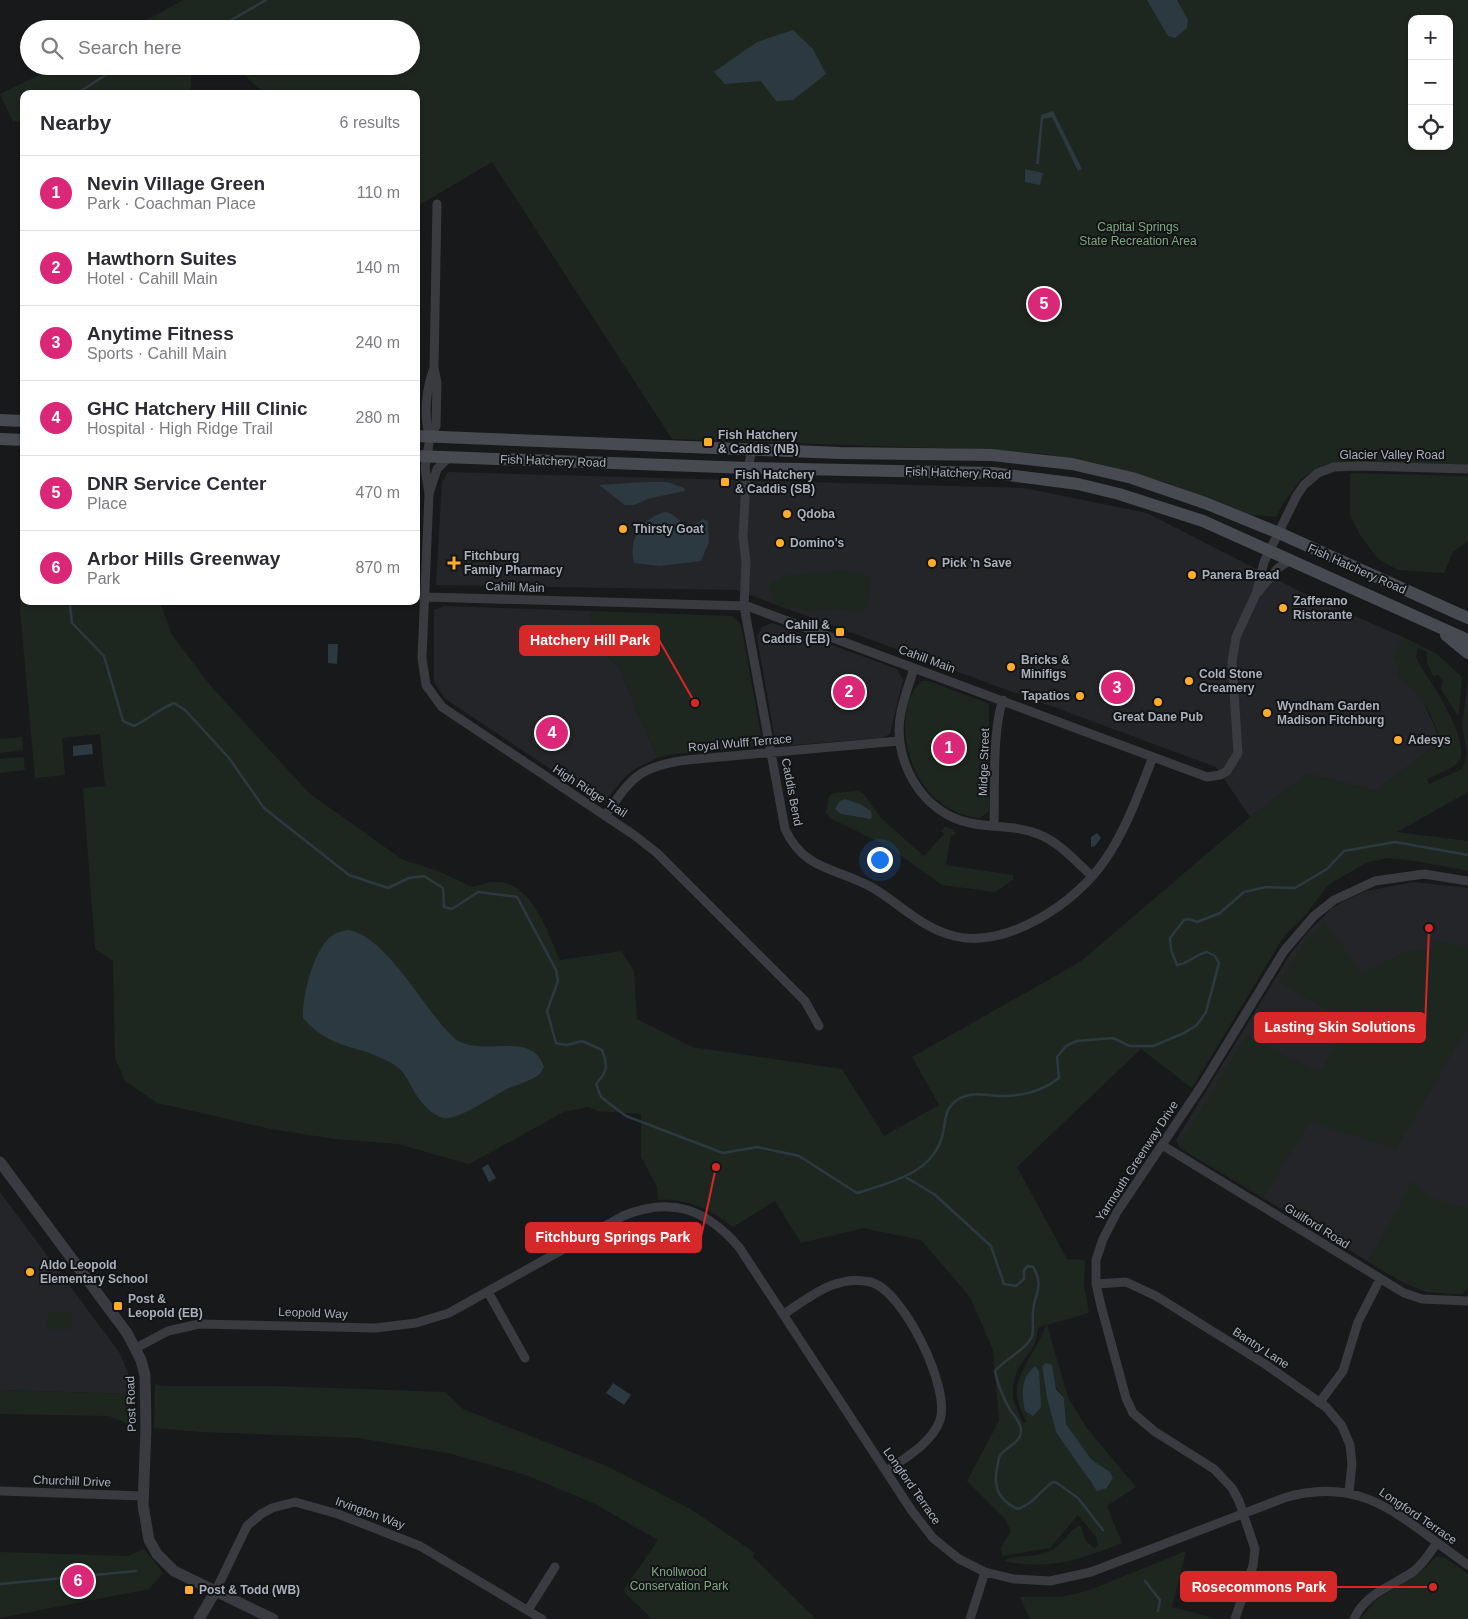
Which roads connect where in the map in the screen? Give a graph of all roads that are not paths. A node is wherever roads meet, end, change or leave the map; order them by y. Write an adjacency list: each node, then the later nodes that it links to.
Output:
1 (437, 204): 5 (street, High Ridge Trail)
2 (0, 420): 3 (main road)
3 (20, 422)
4 (420, 436): 5 (main road, Fish Hatchery Road)
5 (430, 437): 8 (main road, Fish Hatchery Road); 9 (street, High Ridge Trail)
6 (0, 439): 7 (main road)
7 (20, 440)
8 (752, 448): 11 (street, Caddis Bend); 14 (main road, Fish Hatchery Road)
9 (421, 456): 10 (main road, Fish Hatchery Road); 13 (street, High Ridge Trail)
10 (448, 458): 11 (main road, Fish Hatchery Road); 13 (street, High Ridge Trail)
11 (749, 468): 15 (main road, Fish Hatchery Road); 19 (street, Caddis Bend)
12 (1468, 469): 14 (street, Glacier Valley Road)
13 (429, 494): 18 (street, High Ridge Trail)
14 (1279, 533): 15 (street, Glacier Valley Road); 20 (main road, Fish Hatchery Road)
15 (1270, 550): 16 (main road, Fish Hatchery Road); 17 (street, Cahill Main)
16 (1291, 560): 17 (street, Cahill Main); 21 (main road, Fish Hatchery Road)
17 (1256, 594): 28 (street, Cahill Main)
18 (425, 597): 19 (street, Cahill Main); 29 (street, High Ridge Trail)
19 (744, 606): 24 (street, Cahill Main); 27 (street, Caddis Bend)
20 (1468, 618)
21 (1438, 626): 22 (main road, Fish Hatchery Road); 23 (main road)
22 (1468, 640)
23 (1468, 653)
24 (914, 668): 25 (street, Cahill Main); 26 (street)
25 (1003, 700): 28 (street, Cahill Main); 30 (street, Midge Street)
26 (899, 741): 27 (street, Royal Wulff Terrace); 30 (street)
27 (772, 754): 29 (street, Royal Wulff Terrace); 31 (street, Caddis Bend)
28 (1153, 757): 31 (street, Caddis Bend)
29 (605, 816): 33 (street, High Ridge Trail)
30 (994, 825): 31 (street)
31 (1092, 876)
32 (1468, 882): 34 (street, Yarmouth Greenway Drive)
33 (819, 1026)
34 (1162, 1145): 37 (street, Guilford Road); 38 (street, Yarmouth Greenway Drive)
35 (0, 1162): 42 (street, Post Road)
36 (648, 1209): 39 (street, Leopold Way); 41 (street, Longford Terrace)
37 (1380, 1280): 40 (street, Guilford Road); 44 (street)
38 (1096, 1284): 44 (street, Bantry Lane); 49 (street, Yarmouth Greenway Drive)
39 (488, 1292): 42 (street, Leopold Way); 43 (street)
40 (1468, 1301)
41 (784, 1314): 45 (street, Longford Terrace); 45 (street)
42 (136, 1348): 48 (street, Post Road)
43 (525, 1358)
44 (1320, 1403): 47 (street, Bantry Lane)
45 (886, 1471): 53 (street, Longford Terrace)
46 (0, 1491): 48 (street, Churchill Drive)
47 (1349, 1492): 49 (street, Longford Terrace); 50 (street, Longford Terrace)
48 (144, 1496): 54 (street, Post Road)
49 (1243, 1513): 53 (street, Longford Terrace); 60 (street, Yarmouth Greenway Drive)
50 (1436, 1544): 51 (street, Longford Terrace); 61 (street)
51 (1468, 1565)
52 (554, 1567): 55 (street)
53 (985, 1572): 59 (street)
54 (216, 1592): 55 (street, Irvington Way); 56 (street); 57 (street, Post Road)
55 (528, 1610): 58 (street, Irvington Way)
56 (200, 1619)
57 (273, 1619)
58 (542, 1619)
59 (970, 1619)
60 (1235, 1619)
61 (1354, 1619)

